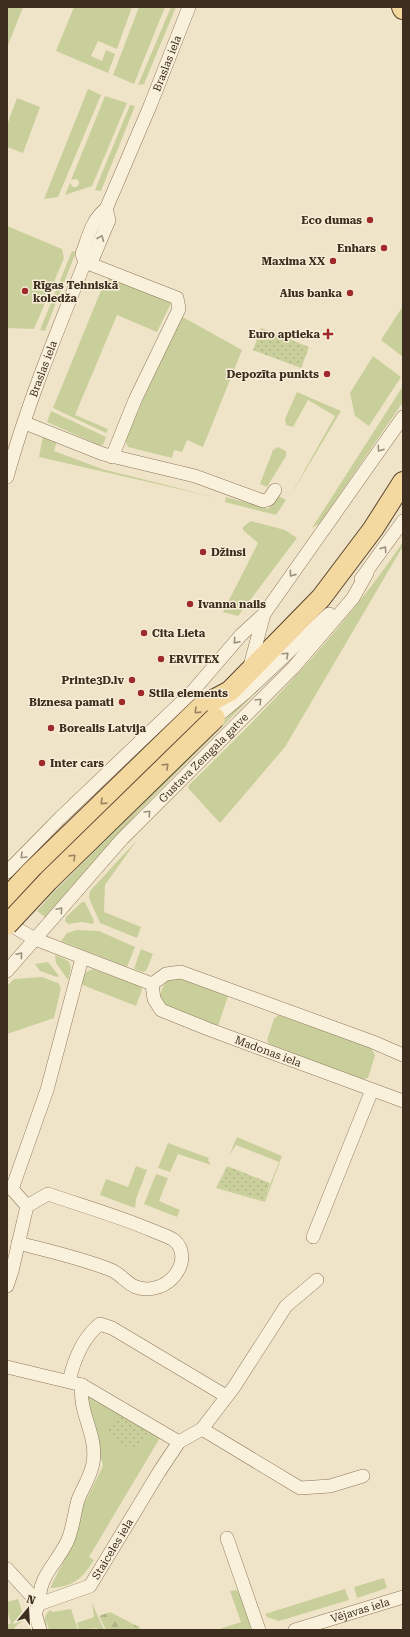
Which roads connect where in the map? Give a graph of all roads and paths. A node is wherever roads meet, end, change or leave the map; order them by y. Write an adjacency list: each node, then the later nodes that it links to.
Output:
1 (189, 7): 2 (street, Braslas iela)
2 (85, 262): 4 (street, Braslas iela); 5 (street)
3 (403, 418): 11 (street, Gustava Zemgala gatve, one-way to 11)
4 (25, 424): 5 (street); 6 (street, Braslas iela)
5 (112, 457): 8 (street)
6 (7, 478)
7 (403, 482): 12 (main road, Gustava Zemgala gatve)
8 (275, 490)
9 (403, 521): 10 (street, Gustava Zemgala gatve, one-way to 9)
10 (367, 573): 14 (street, Gustava Zemgala gatve, one-way to 10); 18 (street, Gustava Zemgala gatve, one-way to 10)
11 (264, 614): 12 (street, Gustava Zemgala gatve); 15 (street, Gustava Zemgala gatve, one-way to 15)
12 (248, 673): 13 (main road, Gustava Zemgala gatve)
13 (230, 691): 14 (main road, Gustava Zemgala gatve); 16 (main road, Gustava Zemgala gatve, one-way to 16)
14 (215, 718): 17 (main road, Gustava Zemgala gatve, one-way to 14, bridge)
15 (7, 872)
16 (7, 898)
17 (7, 924): 18 (street)
18 (35, 939): 19 (street); 20 (street, one-way to 18)
19 (82, 958): 21 (street); 25 (street)
20 (7, 971)
21 (152, 984): 22 (street); 23 (street, Madonas iela)
22 (403, 1055)
23 (372, 1090): 24 (street, Madonas iela); 26 (street)
24 (403, 1102)
25 (27, 1206): 27 (street); 27 (street)
26 (313, 1237)
27 (18, 1243): 29 (street)
28 (317, 1280): 33 (street)
29 (7, 1286)
30 (7, 1366): 31 (street)
31 (68, 1381): 32 (street); 33 (street)
32 (82, 1385): 35 (street); 40 (street)
33 (226, 1396): 34 (street)
34 (202, 1429): 35 (street, Staiceles iela); 36 (street)
35 (179, 1442): 40 (street, Staiceles iela)
36 (363, 1476)
37 (227, 1538): 42 (street)
38 (7, 1569): 40 (street)
39 (403, 1597): 43 (street, Vējavas iela)
40 (39, 1604): 41 (street)
41 (40, 1630)
42 (259, 1630)
43 (295, 1630)

